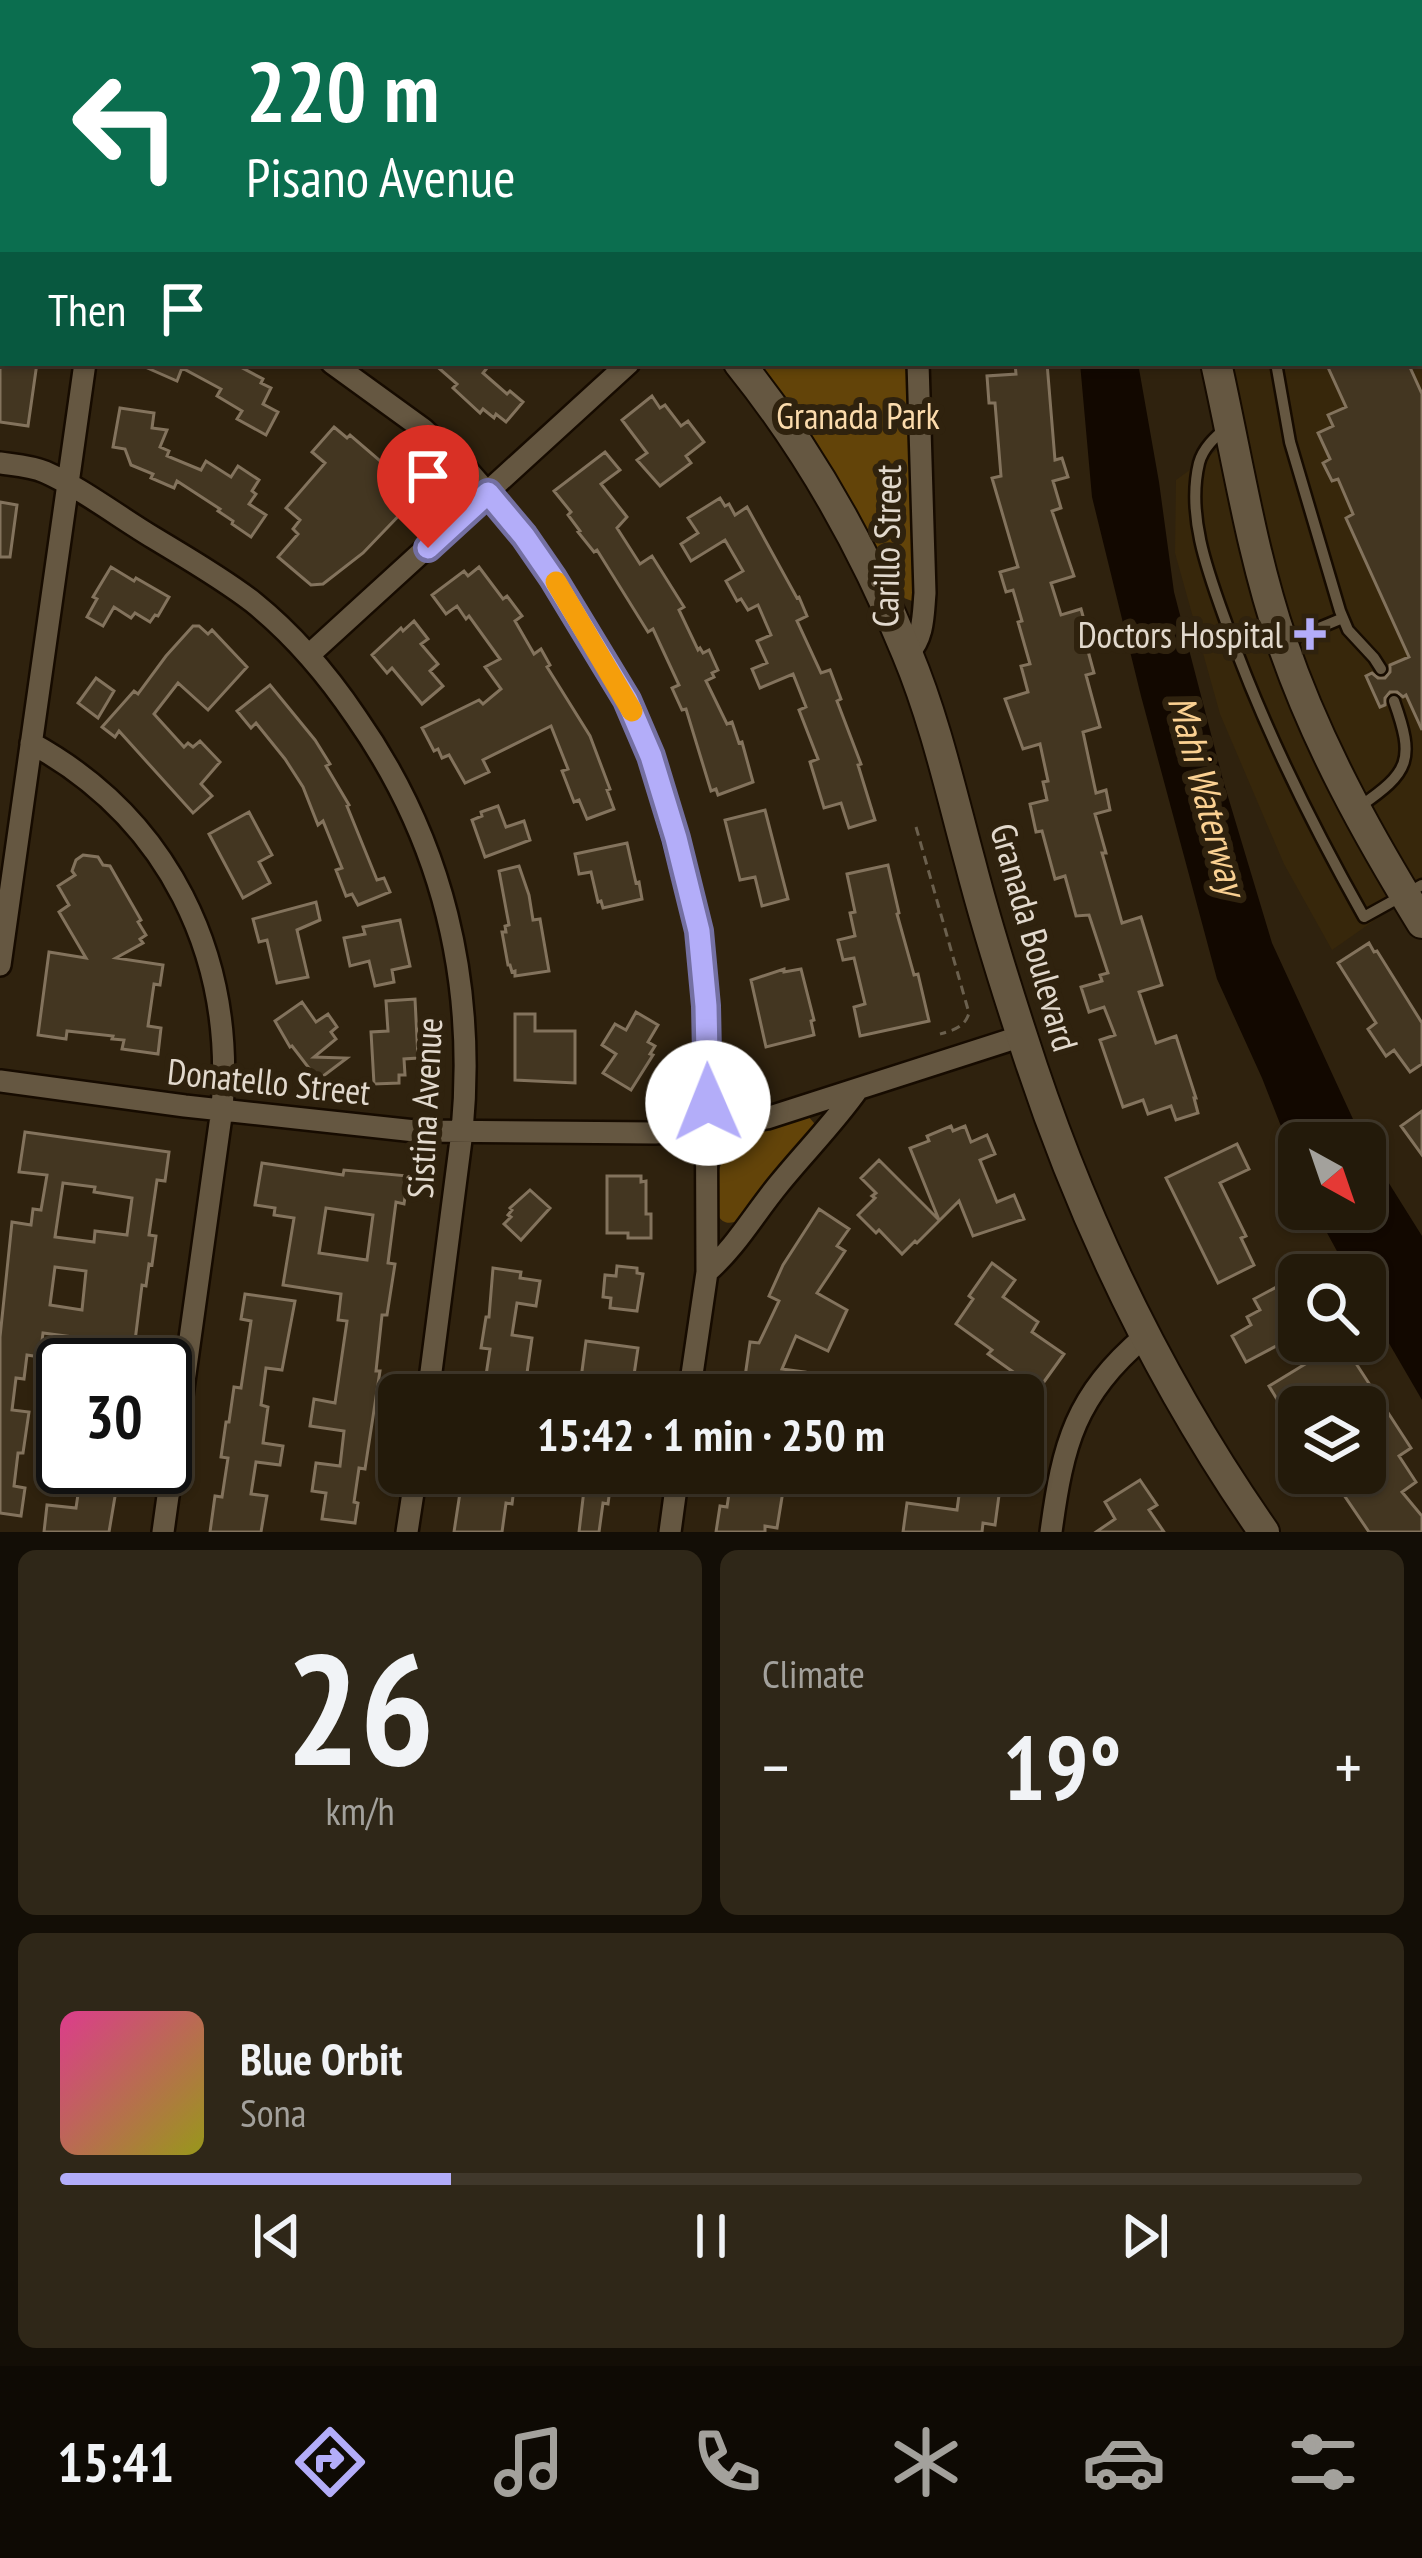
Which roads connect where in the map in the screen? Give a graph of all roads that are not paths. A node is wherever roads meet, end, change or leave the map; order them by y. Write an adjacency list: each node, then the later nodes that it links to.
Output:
1 (85, 366): 10 (street)
2 (336, 366): 11 (street)
3 (626, 366): 11 (street)
4 (745, 366): 14 (street, Granada Boulevard)
5 (918, 366): 14 (street, Carillo Street)
6 (1217, 366): 8 (street)
7 (1277, 366): 12 (lane)
8 (1230, 425): 13 (street); 20 (lane)
9 (0, 463): 10 (street, Sistina Avenue)
10 (68, 485): 15 (street, Sistina Avenue); 18 (street)
11 (488, 493): 15 (street); 27 (street)
12 (1343, 618): 13 (lane); 16 (lane)
13 (1282, 643): 19 (street)
14 (908, 654): 23 (street, Granada Boulevard)
15 (310, 655): 28 (street, Sistina Avenue)
16 (1381, 669)
17 (1394, 700): 19 (lane)
18 (31, 743): 22 (street); 26 (street)
19 (1356, 809): 20 (street)
20 (1413, 890): 21 (street)
21 (1422, 923)
22 (0, 964)
23 (1022, 1036): 25 (street, Donatello Street); 30 (street, Granada Boulevard)
24 (0, 1081): 26 (street, Donatello Street)
25 (857, 1089): 27 (street, Donatello Street); 29 (street)
26 (222, 1109): 28 (street, Donatello Street); 35 (street)
27 (709, 1128): 28 (street, Donatello Street); 29 (street)
28 (462, 1132): 31 (street, Sistina Avenue)
29 (707, 1272): 32 (street)
30 (1145, 1336): 38 (street); 39 (street, Granada Boulevard)
31 (431, 1374)
32 (692, 1374)
33 (413, 1494): 36 (street)
34 (675, 1494): 37 (street)
35 (163, 1532)
36 (407, 1532)
37 (670, 1532)
38 (1051, 1532)
39 (1264, 1532)

